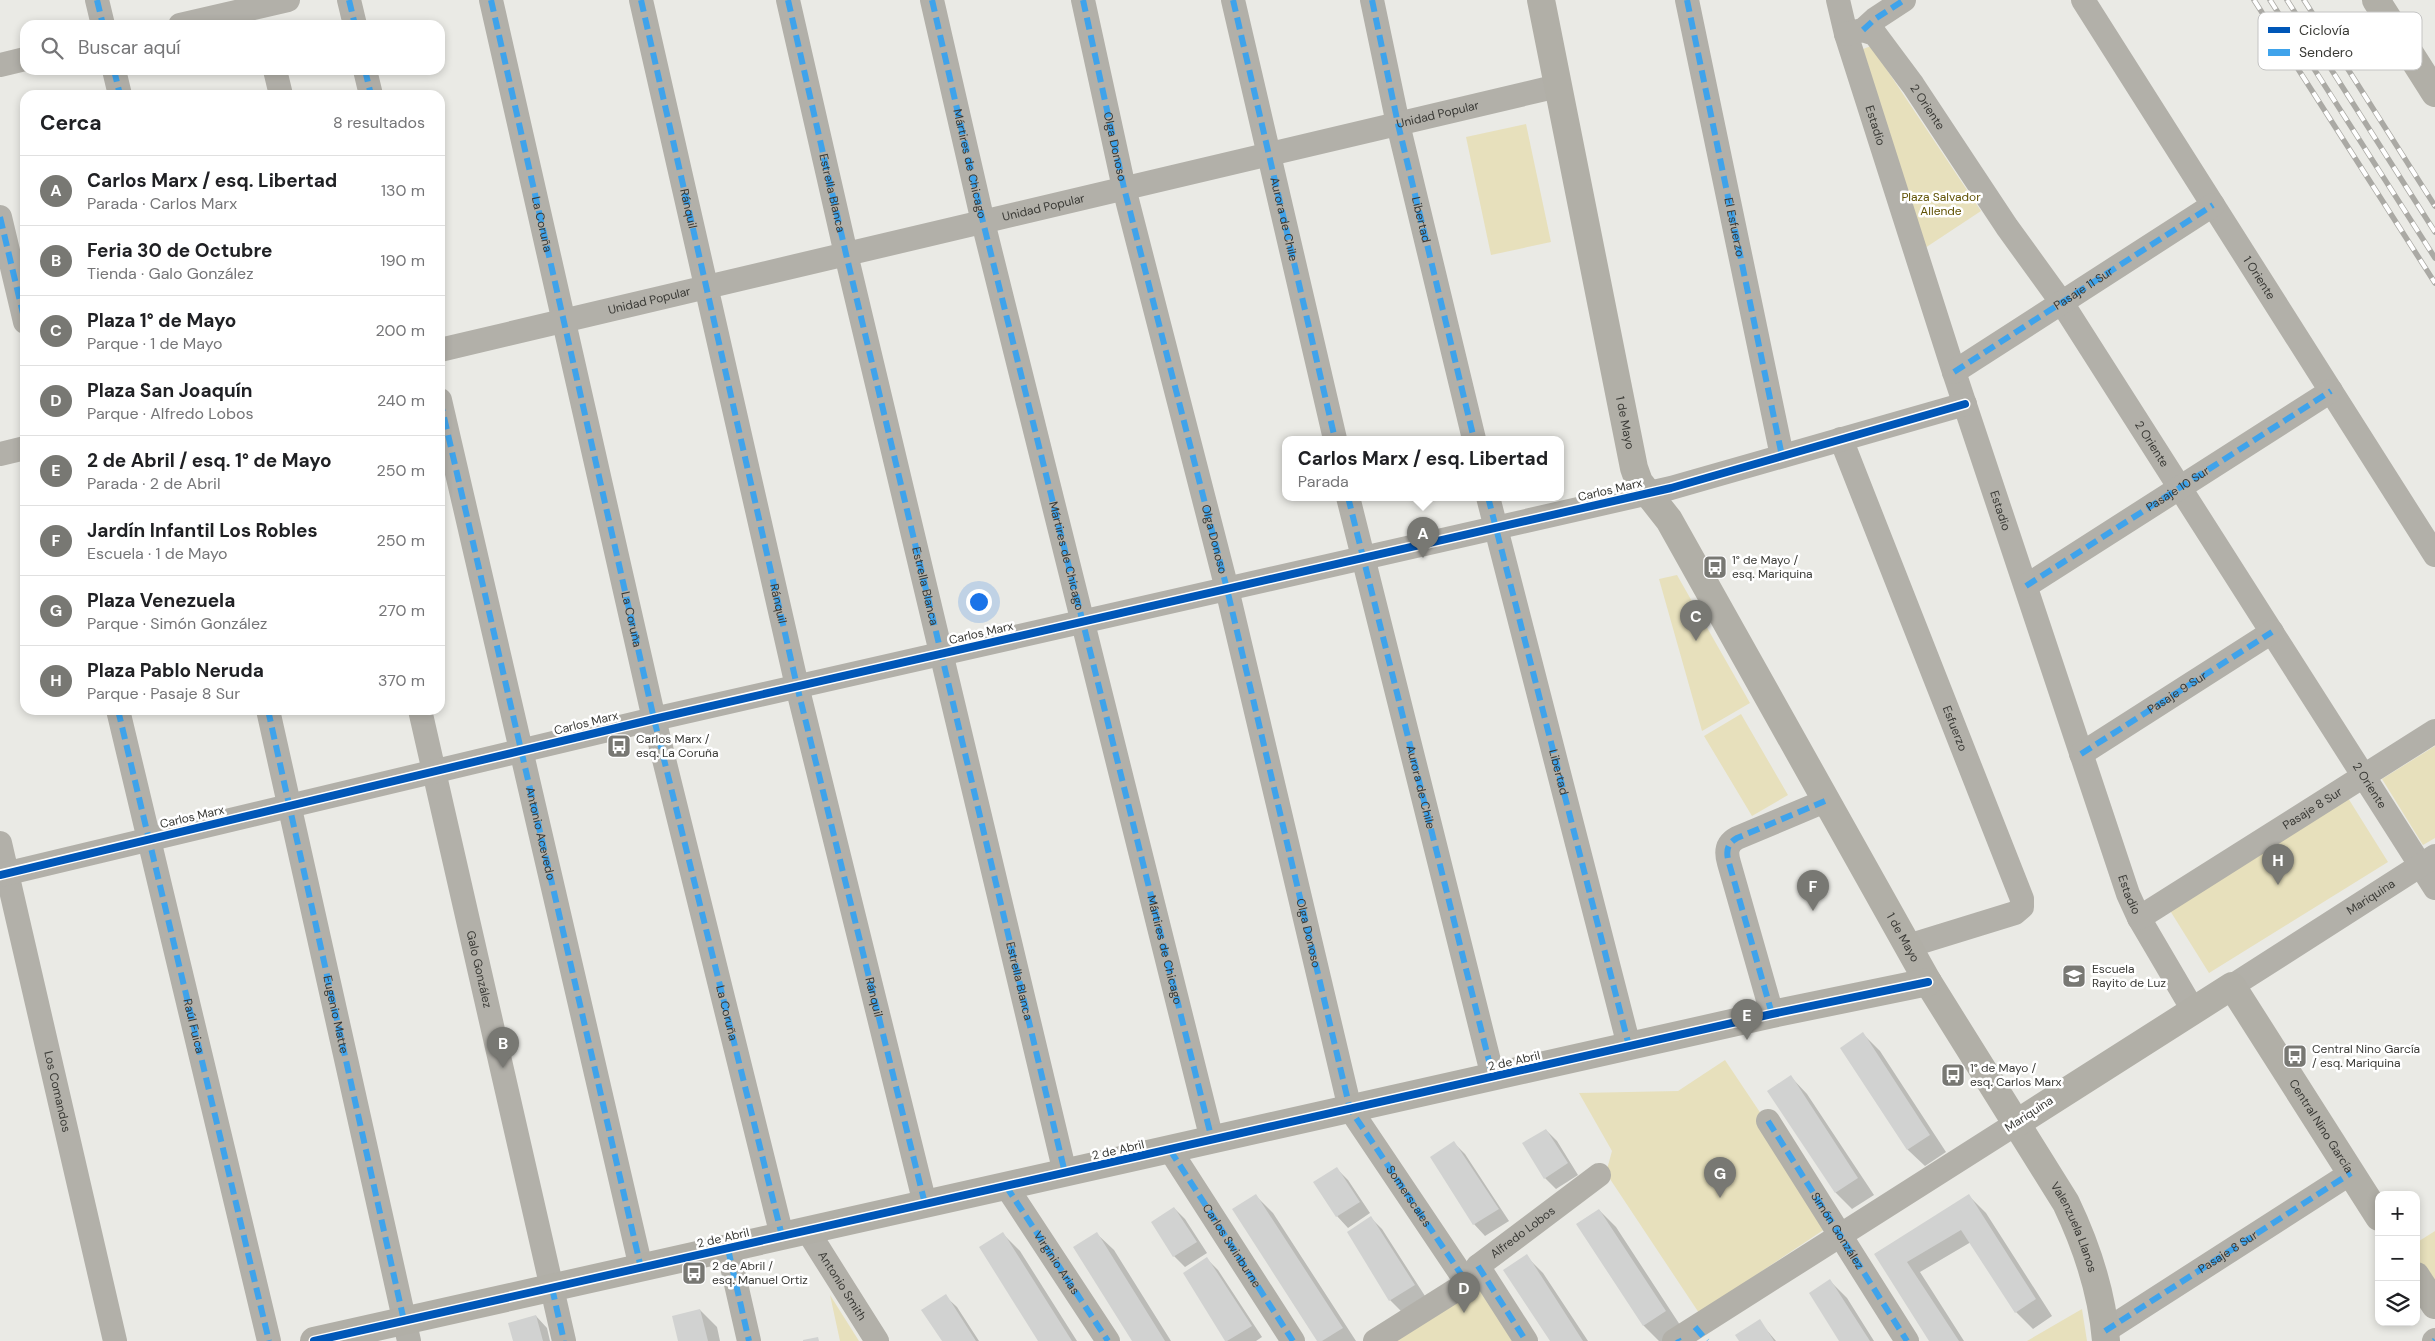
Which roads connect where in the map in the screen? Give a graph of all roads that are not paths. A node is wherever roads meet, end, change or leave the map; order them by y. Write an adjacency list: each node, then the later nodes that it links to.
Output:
1 (97, 0): 19 (street)
2 (288, 0): 17 (street)
3 (349, 0): 21 (street)
4 (491, 0): 44 (street, La Coruña)
5 (641, 0): 41 (street, Ránquil)
6 (788, 0): 40 (street, Estrella Blanca)
7 (932, 0): 39 (street, Mártires de Chicago)
8 (1083, 0): 36 (street, Olga Donoso)
9 (1233, 0): 35 (street, Aurora de Chile)
10 (1372, 0): 34 (street, Libertad)
11 (1686, 0): 55 (street, El Esfuerzo)
12 (1838, 0): 22 (street, Estadio)
13 (1904, 0): 22 (street)
14 (2083, 0): 37 (street, 1 Oriente)
15 (2376, 0): 18 (street)
16 (1545, 1): 30 (street, 1 de Mayo)
17 (262, 11): 20 (street)
18 (2385, 12)
19 (102, 20)
20 (209, 20)
21 (354, 20)
22 (1855, 32): 43 (street, 2 Oriente); 46 (street, Estadio)
23 (20, 60): 25 (street)
24 (2422, 64): 29 (street)
25 (0, 65)
26 (115, 75): 31 (street)
27 (276, 75): 32 (street)
28 (366, 75): 33 (street)
29 (2430, 75)
30 (1558, 86): 34 (street, Unidad Popular); 57 (street, 1 de Mayo)
31 (119, 90)
32 (280, 90)
33 (370, 90)
34 (1398, 124): 35 (street, Unidad Popular); 51 (street, Libertad)
35 (1269, 154): 36 (street, Unidad Popular); 50 (street, Aurora de Chile)
36 (1124, 188): 39 (street, Unidad Popular); 64 (street, Olga Donoso)
37 (2213, 205): 43 (street, Pasaje 11 Sur); 47 (street, 1 Oriente)
38 (0, 217): 42 (street)
39 (983, 222): 40 (street, Unidad Popular); 65 (street, Mártires de Chicago)
40 (846, 254): 41 (street, Unidad Popular); 67 (street, Estrella Blanca)
41 (706, 287): 44 (street, Unidad Popular); 68 (street, Ránquil)
42 (20, 301)
43 (2062, 303): 46 (street, Pasaje 11 Sur); 56 (street, 2 Oriente)
44 (565, 320): 45 (street, Unidad Popular); 72 (street, La Coruña)
45 (445, 349)
46 (1954, 372): 48 (street, Estadio)
47 (2331, 391): 56 (street, Pasaje 10 Sur); 61 (street, 1 Oriente)
48 (1965, 404): 52 (street, Carlos Marx); 63 (street, Estadio)
49 (445, 422): 74 (street, Antonio Acevedo)
50 (1334, 436)
51 (1473, 436)
52 (1841, 439): 55 (street, Carlos Marx); 86 (street, Esfuerzo)
53 (20, 449): 54 (street)
54 (0, 454)
55 (1782, 456): 57 (street, Carlos Marx)
56 (2180, 488): 63 (street, Pasaje 10 Sur); 66 (street, 2 Oriente)
57 (1647, 493): 60 (street, Carlos Marx); 78 (street, 1 de Mayo)
58 (1349, 501): 62 (street, Aurora de Chile)
59 (1489, 501): 60 (street, Libertad)
60 (1496, 528): 62 (street, Carlos Marx); 91 (street, Libertad)
61 (2435, 555)
62 (1362, 558): 64 (street, Carlos Marx); 92 (street, Aurora de Chile)
63 (2026, 586): 75 (street, Estadio)
64 (1227, 589): 65 (street, Carlos Marx); 93 (street, Olga Donoso)
65 (1083, 622): 67 (street, Carlos Marx); 96 (street, Mártires de Chicago)
66 (2272, 632): 75 (street, Pasaje 9 Sur); 77 (street, 2 Oriente)
67 (941, 654): 68 (street, Carlos Marx); 98 (street, Estrella Blanca)
68 (797, 686): 72 (street, Carlos Marx); 102 (street, Ránquil)
69 (119, 715): 80 (street, Raúl Fuica)
70 (269, 715): 79 (street, Eugenio Matte)
71 (421, 715): 76 (street, Galo González)
72 (654, 718): 74 (street, Carlos Marx); 104 (street, La Coruña)
73 (2435, 731): 77 (street, Pasaje 8 Sur)
74 (521, 750): 76 (street, Carlos Marx); 107 (street, Antonio Acevedo)
75 (2081, 754): 85 (street, Estadio)
76 (434, 771): 79 (street, Carlos Marx); 110 (street, Galo González)
77 (2364, 776): 82 (street, 2 Oriente); 85 (street, Pasaje 8 Sur)
78 (1825, 801): 86 (street, 1 de Mayo); 90 (street)
79 (291, 806): 80 (street, Carlos Marx); 112 (street, Eugenio Matte)
80 (149, 839): 83 (street, Carlos Marx); 116 (street, Raúl Fuica)
81 (0, 843): 83 (street, Los Comandos)
82 (2428, 860): 84 (street, 2 Oriente); 88 (street, Mariquina)
83 (4, 874): 115 (street, Los Comandos)
84 (2435, 888)
85 (2139, 918): 89 (street, Estadio)
86 (1908, 946): 87 (street, 1 de Mayo)
87 (1928, 982): 90 (street, 2 de Abril); 95 (street, 1 de Mayo)
88 (2232, 986): 89 (street, Mariquina); 99 (street, Central Nino García)
89 (2193, 1010): 95 (street, Mariquina)
90 (1772, 1014): 91 (street, 2 de Abril)
91 (1629, 1046): 92 (street, 2 de Abril)
92 (1493, 1077): 93 (street, 2 de Abril)
93 (1350, 1109): 96 (street, 2 de Abril); 108 (street, Somerscales)
94 (1768, 1121): 105 (street, Simón González)
95 (2016, 1123): 105 (street, Mariquina); 113 (street, Valenzuela Llanos)
96 (1212, 1140): 97 (street, 2 de Abril)
97 (1170, 1150): 98 (street, 2 de Abril); 122 (street, Carlos Swinburne)
98 (1065, 1173): 101 (street, 2 de Abril)
99 (2351, 1173): 103 (street, Central Nino García); 113 (street, Pasaje 8 Sur)
100 (1599, 1175): 108 (street, Alfredo Lobos)
101 (1006, 1186): 102 (street, 2 de Abril); 121 (street, Virginio Arias)
102 (925, 1204): 104 (street, 2 de Abril)
103 (2375, 1211)
104 (795, 1233): 106 (street, 2 de Abril); 120 (street, Antonio Smith)
105 (1841, 1234): 114 (street, Mariquina); 125 (street, Simón González)
106 (728, 1248): 107 (street, 2 de Abril); 119 (street)
107 (641, 1268): 110 (street, 2 de Abril)
108 (1473, 1274): 123 (street, Alfredo Lobos); 124 (street, Somerscales)
109 (2419, 1281): 111 (street)
110 (552, 1288): 112 (street, 2 de Abril); 118 (street, Galo González)
111 (2435, 1305)
112 (407, 1331): 117 (street, 2 de Abril)
113 (2106, 1336)
114 (1686, 1338)
115 (115, 1341)
116 (269, 1341)
117 (314, 1341)
118 (564, 1341)
119 (749, 1341)
120 (877, 1341)
121 (1108, 1341)
122 (1293, 1341)
123 (1374, 1341)
124 (1526, 1341)
125 (1907, 1341)

